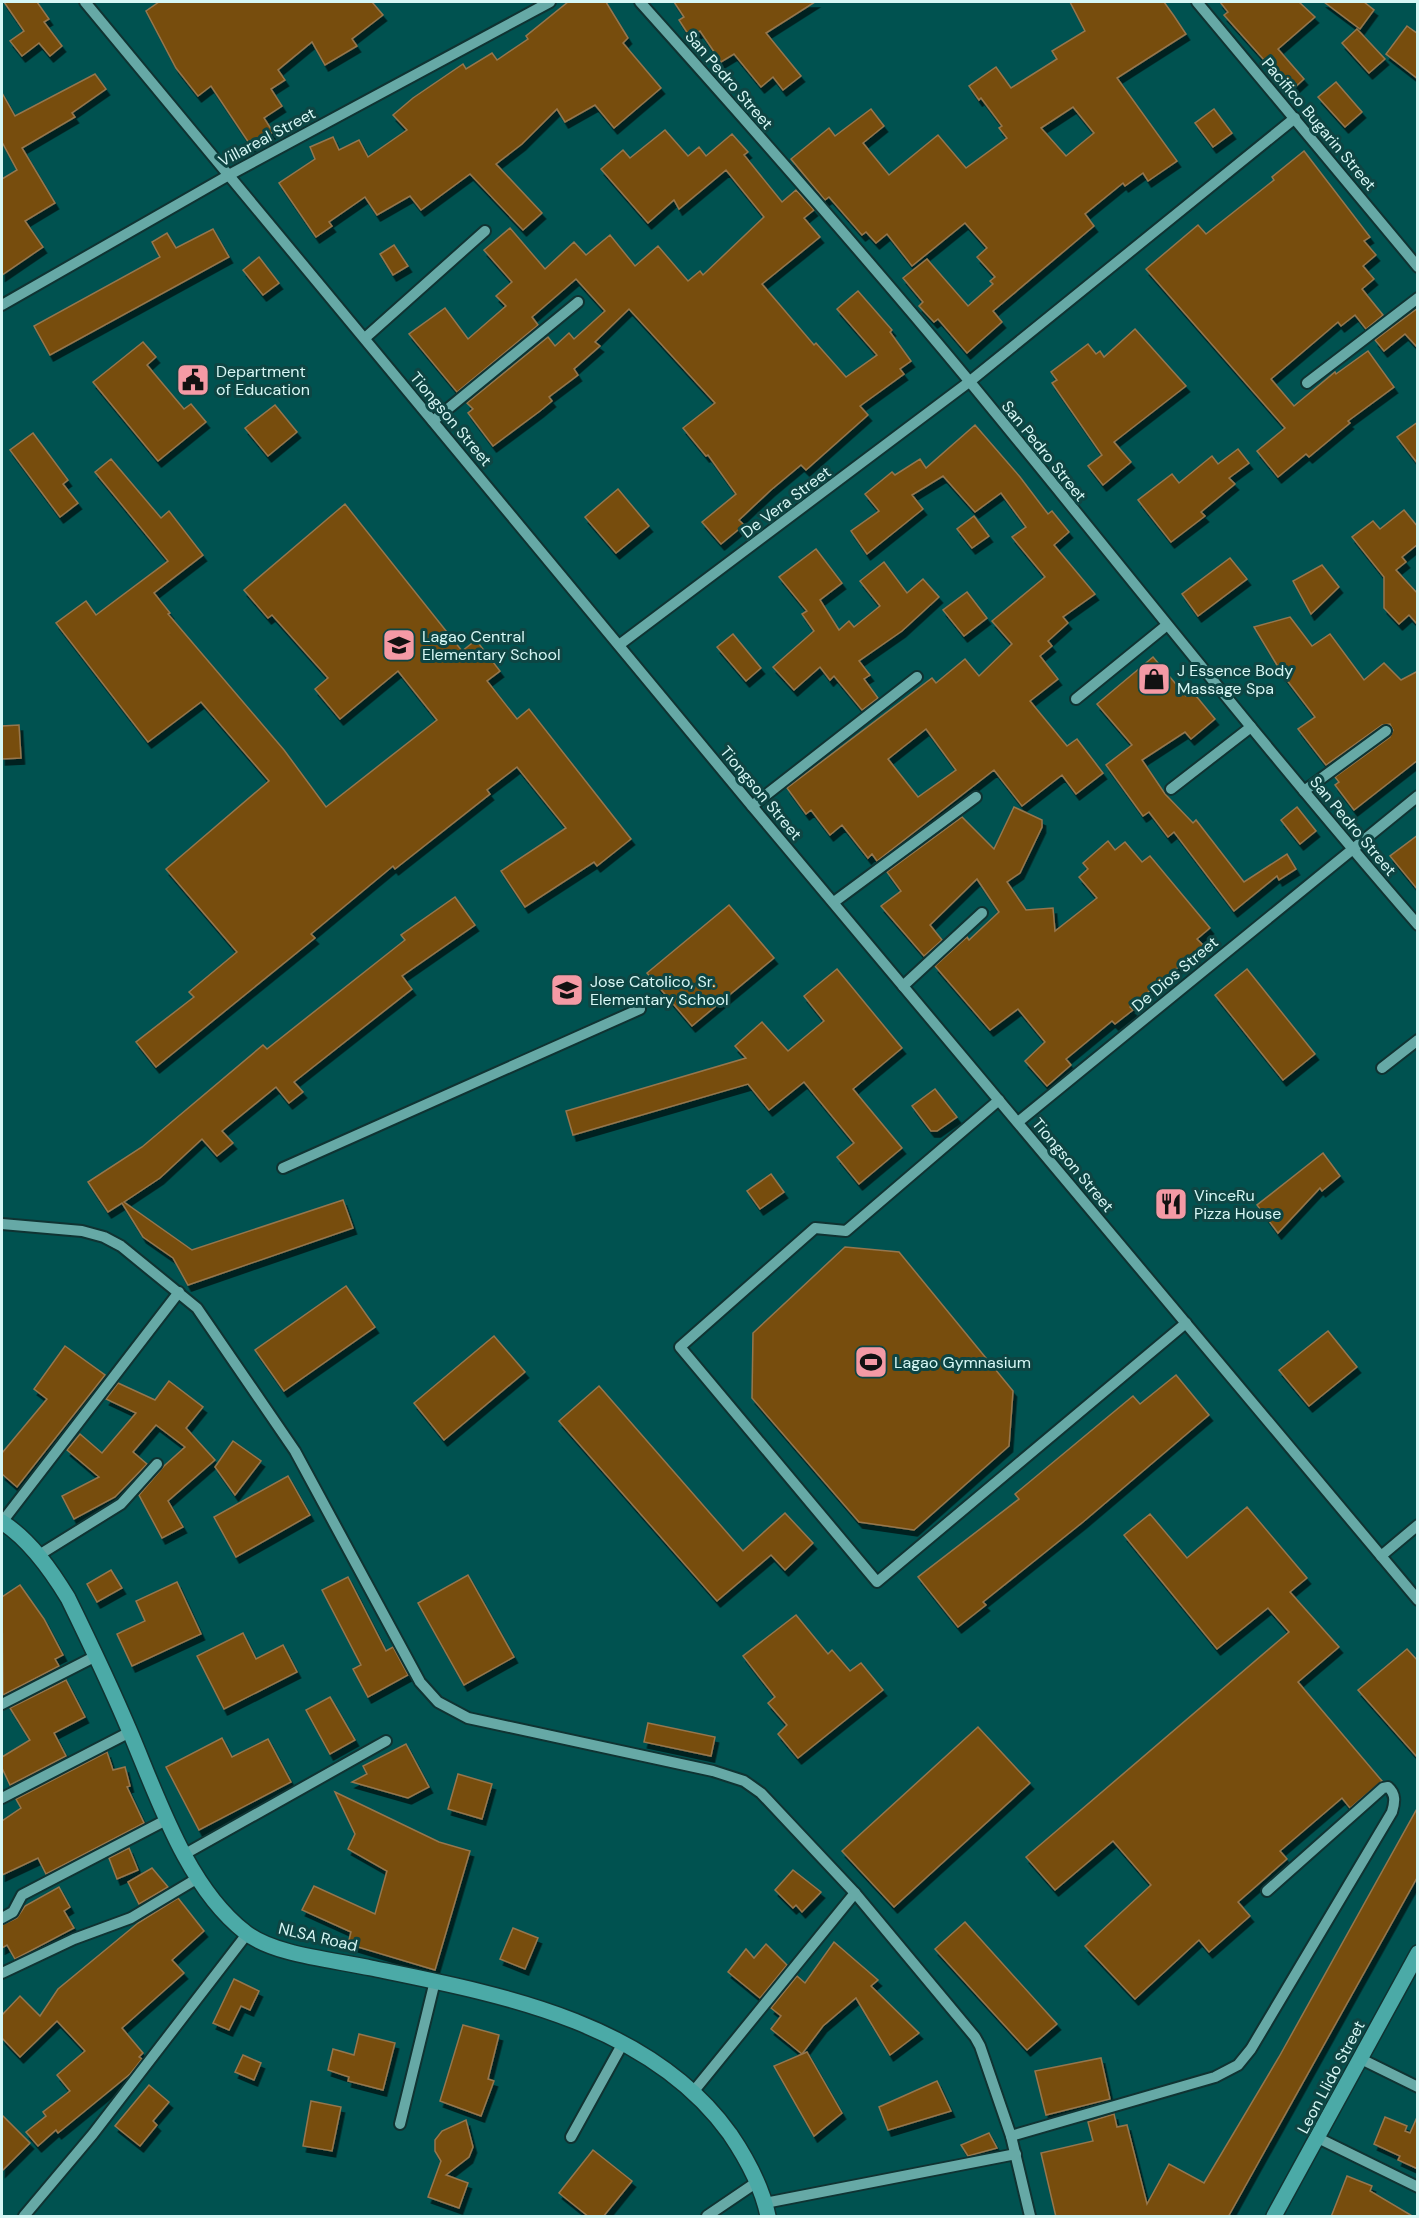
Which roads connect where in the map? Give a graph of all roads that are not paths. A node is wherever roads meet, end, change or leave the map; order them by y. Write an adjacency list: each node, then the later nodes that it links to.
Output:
1 (85, 2): 6 (street, Tiongson Street)
2 (550, 2): 6 (street, Villareal Street)
3 (640, 2): 13 (street, San Pedro Street)
4 (1197, 2): 5 (street, Pacifico Bugarin Street)
5 (1295, 118): 8 (street, Pacifico Bugarin Street); 13 (street, De Vera Street)
6 (229, 175): 11 (street, Villareal Street); 12 (street, Tiongson Street)
7 (485, 231): 12 (street)
8 (1418, 267)
9 (1418, 298): 14 (street)
10 (578, 302): 15 (street)
11 (2, 305)
12 (364, 338): 15 (street, Tiongson Street)
13 (969, 382): 16 (street, San Pedro Street); 17 (street, De Vera Street)
14 (1307, 383)
15 (433, 421): 17 (street, Tiongson Street)
16 (1167, 625): 19 (street); 20 (street, San Pedro Street)
17 (619, 645): 26 (street, Tiongson Street)
18 (917, 677): 26 (street)
19 (1076, 699)
20 (1251, 727): 22 (street); 23 (street, San Pedro Street)
21 (1386, 731): 23 (street)
22 (1170, 789)
23 (1304, 792): 27 (street, San Pedro Street)
24 (1418, 796): 27 (street, De Dios Street)
25 (976, 797): 28 (street)
26 (752, 806): 28 (street, Tiongson Street)
27 (1351, 848): 30 (street, San Pedro Street); 36 (street, De Dios Street)
28 (834, 902): 31 (street, Tiongson Street)
29 (982, 913): 31 (street)
30 (1418, 925)
31 (903, 986): 35 (street, Tiongson Street)
32 (640, 1009): 37 (street)
33 (1418, 1040): 34 (street)
34 (1383, 1068)
35 (999, 1100): 36 (street, Tiongson Street); 40 (street)
36 (1018, 1122): 40 (street, Tiongson Street)
37 (283, 1167)
38 (2, 1224): 39 (street)
39 (179, 1292): 42 (street); 56 (street)
40 (1185, 1323): 45 (street, Tiongson Street)
41 (157, 1464): 44 (street)
42 (2, 1522): 44 (main road, NLSA Road)
43 (1418, 1525): 45 (street)
44 (39, 1556): 47 (main road, NLSA Road)
45 (1381, 1556): 46 (street, Tiongson Street)
46 (1418, 1600)
47 (96, 1656): 48 (street); 49 (main road, NLSA Road)
48 (2, 1704)
49 (130, 1732): 51 (street); 52 (main road, NLSA Road)
50 (386, 1741): 53 (street)
51 (2, 1798)
52 (168, 1819): 53 (main road, NLSA Road); 57 (street)
53 (185, 1854): 54 (main road, NLSA Road)
54 (198, 1878): 58 (main road, NLSA Road); 60 (street)
55 (1267, 1891): 67 (street)
56 (855, 1893): 65 (street); 67 (street)
57 (2, 1918)
58 (247, 1934): 61 (main road, NLSA Road); 74 (street)
59 (1418, 1953): 63 (main road, Leon Llido Street)
60 (2, 1973)
61 (435, 1981): 62 (main road, NLSA Road); 66 (street)
62 (623, 2043): 65 (main road, NLSA Road); 68 (street)
63 (1361, 2059): 64 (street); 69 (main road, Leon Llido Street)
64 (1418, 2087)
65 (693, 2092): 71 (main road, NLSA Road)
66 (400, 2124)
67 (1011, 2136): 70 (street)
68 (571, 2137)
69 (1318, 2138): 72 (street); 77 (main road, Leon Llido Street)
70 (1016, 2154): 73 (street); 76 (street)
71 (757, 2182): 73 (main road, NLSA Road); 75 (street)
72 (1418, 2187)
73 (766, 2210)
74 (24, 2217)
75 (707, 2217)
76 (1030, 2217)
77 (1274, 2217)

